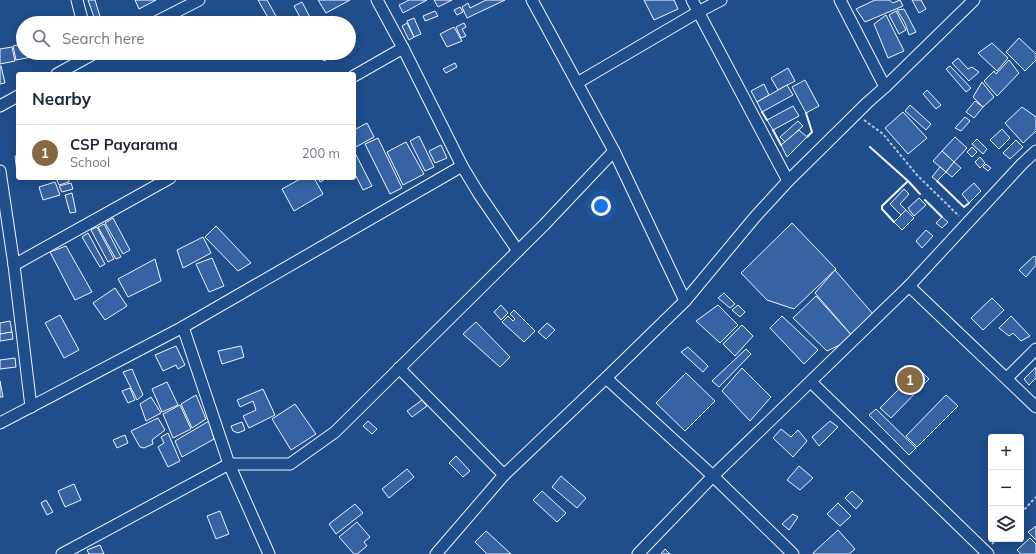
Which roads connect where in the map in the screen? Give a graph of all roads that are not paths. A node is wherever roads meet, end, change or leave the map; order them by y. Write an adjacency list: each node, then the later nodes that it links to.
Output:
1 (77, 0): 10 (street)
2 (199, 0): 11 (street)
3 (377, 0): 12 (street)
4 (532, 0): 16 (street)
5 (692, 0): 9 (street)
6 (721, 0): 9 (street)
7 (840, 0): 17 (street)
8 (974, 0): 17 (street)
9 (698, 12): 16 (street); 25 (street)
10 (81, 16)
11 (168, 16)
12 (403, 48): 15 (street); 22 (street)
13 (82, 60): 14 (street)
14 (61, 72)
15 (356, 75)
16 (577, 83): 20 (street)
17 (885, 87): 25 (street)
18 (16, 97): 19 (street)
19 (0, 106)
20 (614, 151): 27 (street); 30 (street)
21 (1036, 151): 29 (street)
22 (462, 166): 27 (street); 31 (street)
23 (0, 171): 26 (street)
24 (166, 180): 28 (street)
25 (788, 182): 30 (street)
26 (2, 201): 28 (street)
27 (518, 251): 33 (street)
28 (14, 265): 37 (street)
29 (909, 286): 35 (street); 36 (street)
30 (684, 301): 34 (street)
31 (183, 326): 37 (street); 40 (street)
32 (1036, 349): 35 (street)
33 (399, 368): 40 (street); 41 (street)
34 (606, 378): 41 (street); 42 (street)
35 (1008, 378): 38 (street)
36 (811, 382): 42 (street); 48 (street)
37 (31, 407): 39 (street)
38 (1036, 407)
39 (0, 424)
40 (229, 464): 43 (street); 44 (street)
41 (504, 475): 45 (street)
42 (713, 476): 46 (street); 47 (street)
43 (62, 554)
44 (269, 554)
45 (436, 554)
46 (638, 554)
47 (793, 554)
48 (988, 554)

